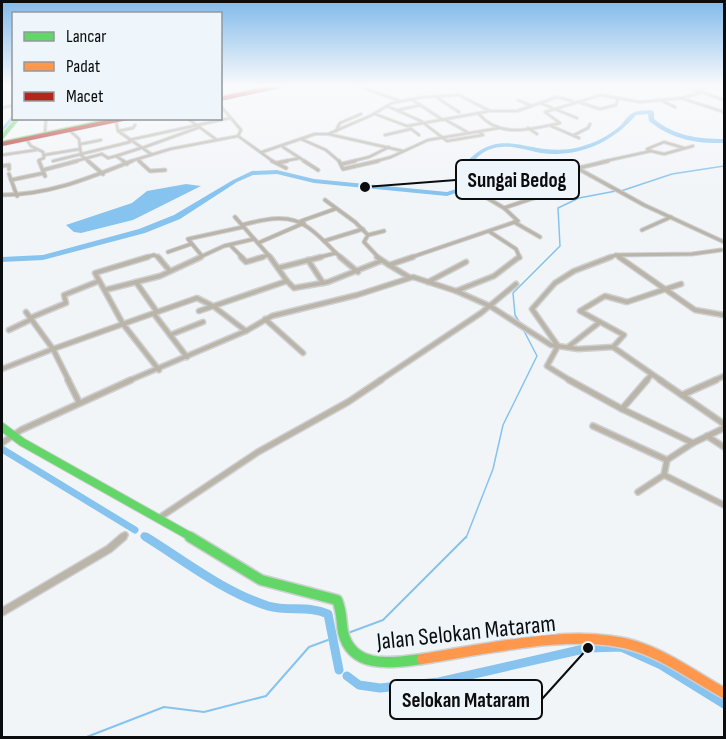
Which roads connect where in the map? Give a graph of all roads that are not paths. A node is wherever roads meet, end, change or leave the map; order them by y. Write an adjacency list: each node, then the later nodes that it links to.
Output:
1 (17, 120): 48 (main road)
2 (46, 120): 32 (street)
3 (107, 120): 32 (main road)
4 (107, 120): 48 (main road)
5 (108, 120): 28 (main road)
6 (110, 120): 29 (street)
7 (191, 120): 19 (street)
8 (215, 120): 19 (street)
9 (232, 120): 40 (street)
10 (346, 120): 30 (street)
11 (360, 120): 30 (street)
12 (392, 120): 23 (street)
13 (419, 120): 18 (street)
14 (441, 120): 18 (street)
15 (445, 120): 33 (street)
16 (485, 120): 25 (street)
17 (558, 120): 22 (street)
18 (424, 123): 23 (street); 42 (street)
19 (195, 124): 24 (street); 49 (street)
20 (590, 124): 39 (street)
21 (135, 125): 29 (street)
22 (549, 125): 26 (street); 39 (street)
23 (407, 126): 27 (street)
24 (200, 127): 47 (street); 54 (street)
25 (499, 128): 31 (street); 34 (street)
26 (528, 128): 34 (street); 36 (street)
27 (411, 129): 37 (street); 38 (street)
28 (69, 130): 44 (main road); 50 (street)
29 (118, 131): 49 (street)
30 (336, 131): 35 (street)
31 (477, 131): 33 (street); 42 (street)
32 (45, 132): 48 (main road)
33 (467, 132): 42 (street)
34 (510, 132): 41 (street)
35 (328, 134): 45 (street); 53 (street)
36 (537, 134)
37 (385, 135)
38 (419, 135)
39 (574, 135): 43 (street)
40 (238, 136): 47 (street); 60 (street)
41 (517, 136)
42 (444, 137): 58 (street)
43 (579, 138)
44 (26, 139): 48 (main road); 57 (street)
45 (301, 139): 52 (street); 76 (street)
46 (101, 140): 50 (street)
47 (217, 140): 61 (street)
48 (2, 141)
49 (130, 141): 54 (street); 63 (street)
50 (81, 144): 56 (street)
51 (693, 146): 55 (street)
52 (283, 147): 60 (street); 67 (street)
53 (389, 147): 58 (street); 76 (street)
54 (141, 148): 61 (street); 65 (street)
55 (684, 148): 59 (street); 59 (street)
56 (80, 149): 62 (street); 63 (street)
57 (39, 150): 62 (street); 64 (street)
58 (403, 151): 76 (street)
59 (651, 151): 79 (street)
60 (262, 152): 70 (street)
61 (152, 154): 69 (street)
62 (44, 155): 71 (street)
63 (81, 155): 68 (street); 72 (street)
64 (2, 156)
65 (116, 156): 68 (street); 75 (street)
66 (273, 157): 70 (street)
67 (300, 158): 74 (street); 83 (street)
68 (86, 159): 84 (street); 86 (street)
69 (137, 159): 75 (street); 82 (street)
70 (267, 159): 74 (street)
71 (39, 160): 73 (street); 84 (street)
72 (53, 161)
73 (32, 162)
74 (277, 163): 78 (street)
75 (127, 164): 86 (street)
76 (342, 164)
77 (2, 166): 80 (street)
78 (286, 168)
79 (577, 168): 88 (street); 95 (street)
80 (9, 169)
81 (496, 169): 88 (street)
82 (165, 170)
83 (318, 170)
84 (44, 173): 87 (street)
85 (9, 174): 87 (street)
86 (103, 174): 90 (street)
87 (11, 180): 90 (street)
88 (520, 187): 92 (street); 92 (street)
89 (2, 195): 90 (street)
90 (17, 196)
91 (324, 200): 93 (street)
92 (504, 208): 97 (street)
93 (335, 209): 96 (street); 99 (street)
94 (234, 217): 98 (street)
95 (671, 217): 100 (street); 107 (street)
96 (303, 222): 98 (street); 105 (street); 106 (street)
97 (514, 222): 102 (street); 104 (street)
98 (242, 226): 105 (street); 108 (street)
99 (363, 229): 103 (street); 106 (street)
100 (642, 230)
101 (384, 231): 103 (street)
102 (490, 231): 119 (street); 133 (street)
103 (368, 235): 117 (street)
104 (540, 237)
105 (256, 241): 109 (street); 114 (street)
106 (324, 241): 112 (street)
107 (724, 242)
108 (191, 244): 111 (street); 113 (street)
109 (230, 245): 113 (street); 114 (street)
110 (724, 251): 115 (street)
111 (168, 252)
112 (336, 253): 116 (street); 122 (street)
113 (202, 255): 121 (street)
114 (269, 255): 120 (street)
115 (618, 256): 131 (street); 148 (street)
116 (308, 260): 120 (street); 128 (street)
117 (381, 261): 119 (street); 122 (street)
118 (466, 262): 127 (street)
119 (388, 265): 123 (street)
120 (278, 268): 125 (street)
121 (170, 271): 124 (street); 126 (street)
122 (358, 272): 128 (street)
123 (409, 277): 127 (street); 141 (street)
124 (99, 281): 132 (street); 140 (street)
125 (287, 281): 128 (street); 134 (street)
126 (136, 282): 132 (street); 138 (street)
127 (428, 282): 133 (street)
128 (323, 283)
129 (516, 284): 135 (street)
130 (681, 284): 131 (street)
131 (663, 289): 139 (street); 143 (street)
132 (105, 290): 144 (street)
133 (456, 291): 135 (street)
134 (213, 306): 136 (street); 138 (street); 146 (street)
135 (490, 306): 148 (street); 173 (street)
136 (199, 311)
137 (26, 312): 140 (street)
138 (156, 313): 144 (street); 147 (street)
139 (724, 315)
140 (31, 318): 145 (street); 151 (street)
141 (265, 319): 146 (street); 152 (street)
142 (203, 322): 147 (street)
143 (600, 322): 149 (street); 150 (street)
144 (123, 324): 151 (street); 155 (street)
145 (9, 330)
146 (246, 331): 153 (street)
147 (170, 335): 153 (street)
148 (558, 346): 149 (street); 160 (street)
149 (568, 347): 150 (street)
150 (613, 347): 156 (street)
151 (53, 349): 154 (street); 159 (street)
152 (303, 353)
153 (187, 357): 155 (street)
154 (2, 369)
155 (159, 370): 159 (street)
156 (651, 375): 158 (street); 160 (street)
157 (724, 376): 158 (street)
158 (682, 395): 162 (street)
159 (80, 402): 165 (street)
160 (622, 409): 167 (street)
161 (593, 426): 169 (street)
162 (724, 426): 164 (street)
163 (2, 427): 165 (main road, Jalan Selokan Mataram)
164 (707, 436): 167 (street); 168 (street)
165 (10, 437): 166 (street); 173 (main road, Jalan Selokan Mataram)
166 (2, 443)
167 (693, 443): 169 (street)
168 (724, 447)
169 (667, 460): 170 (street)
170 (664, 475): 171 (street); 172 (street)
171 (638, 492)
172 (724, 505)
173 (159, 518): 176 (main road, Jalan Selokan Mataram)
174 (125, 536): 175 (street)
175 (2, 612)
176 (724, 693)

